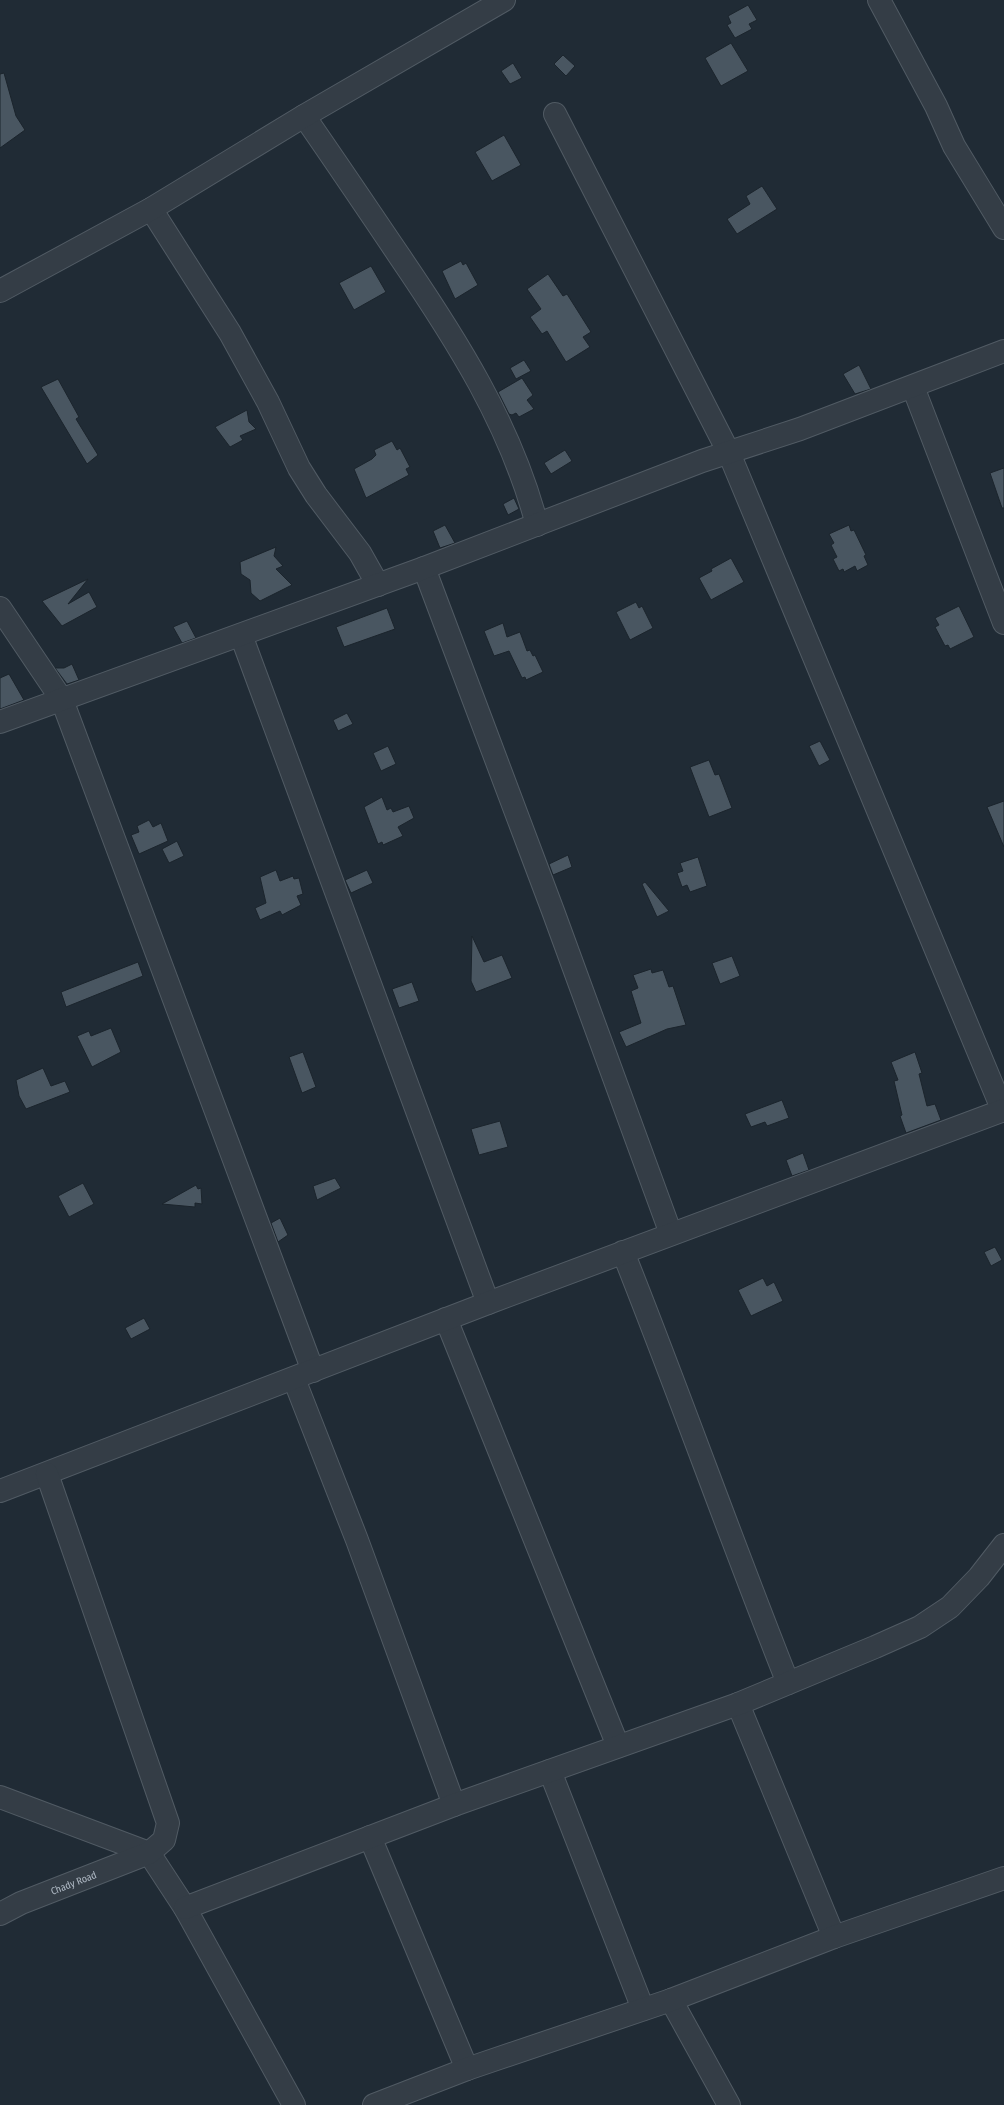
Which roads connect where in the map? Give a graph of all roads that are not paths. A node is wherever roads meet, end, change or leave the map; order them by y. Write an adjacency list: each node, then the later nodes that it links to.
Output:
1 (504, 0): 4 (street)
2 (879, 0): 6 (street)
3 (555, 114): 10 (street)
4 (304, 116): 5 (street); 11 (street)
5 (151, 209): 7 (street); 13 (street)
6 (1004, 228)
7 (0, 291)
8 (1004, 351): 9 (street)
9 (913, 387): 10 (street); 15 (street)
10 (729, 453): 11 (street); 19 (street)
11 (537, 525): 12 (street)
12 (424, 568): 13 (street); 20 (street)
13 (378, 585): 16 (street)
14 (0, 608): 17 (street)
15 (1004, 623)
16 (241, 635): 17 (street); 22 (street)
17 (62, 700): 18 (street); 24 (street)
18 (0, 722)
19 (1004, 1110): 20 (street)
20 (671, 1234): 21 (street)
21 (623, 1252): 22 (street); 28 (street)
22 (488, 1303): 23 (street)
23 (446, 1319): 24 (street); 30 (street)
24 (303, 1375): 25 (street); 33 (street)
25 (47, 1474): 26 (street); 35 (street, Chady Road)
26 (0, 1491)
27 (1004, 1545): 28 (street)
28 (788, 1683): 29 (street)
29 (738, 1704): 30 (street); 39 (street)
30 (618, 1746): 31 (street)
31 (550, 1771): 33 (street); 41 (street)
32 (0, 1797): 35 (street)
33 (454, 1805): 34 (street)
34 (370, 1837): 37 (street); 42 (street)
35 (148, 1853): 37 (street); 38 (street, Chady Road)
36 (1003, 1881): 39 (street)
37 (184, 1908): 43 (street)
38 (0, 1914)
39 (834, 1937): 40 (street)
40 (671, 2000): 41 (street); 45 (street)
41 (643, 2010): 42 (street)
42 (467, 2069): 44 (street)
43 (294, 2105)
44 (374, 2105)
45 (729, 2105)

